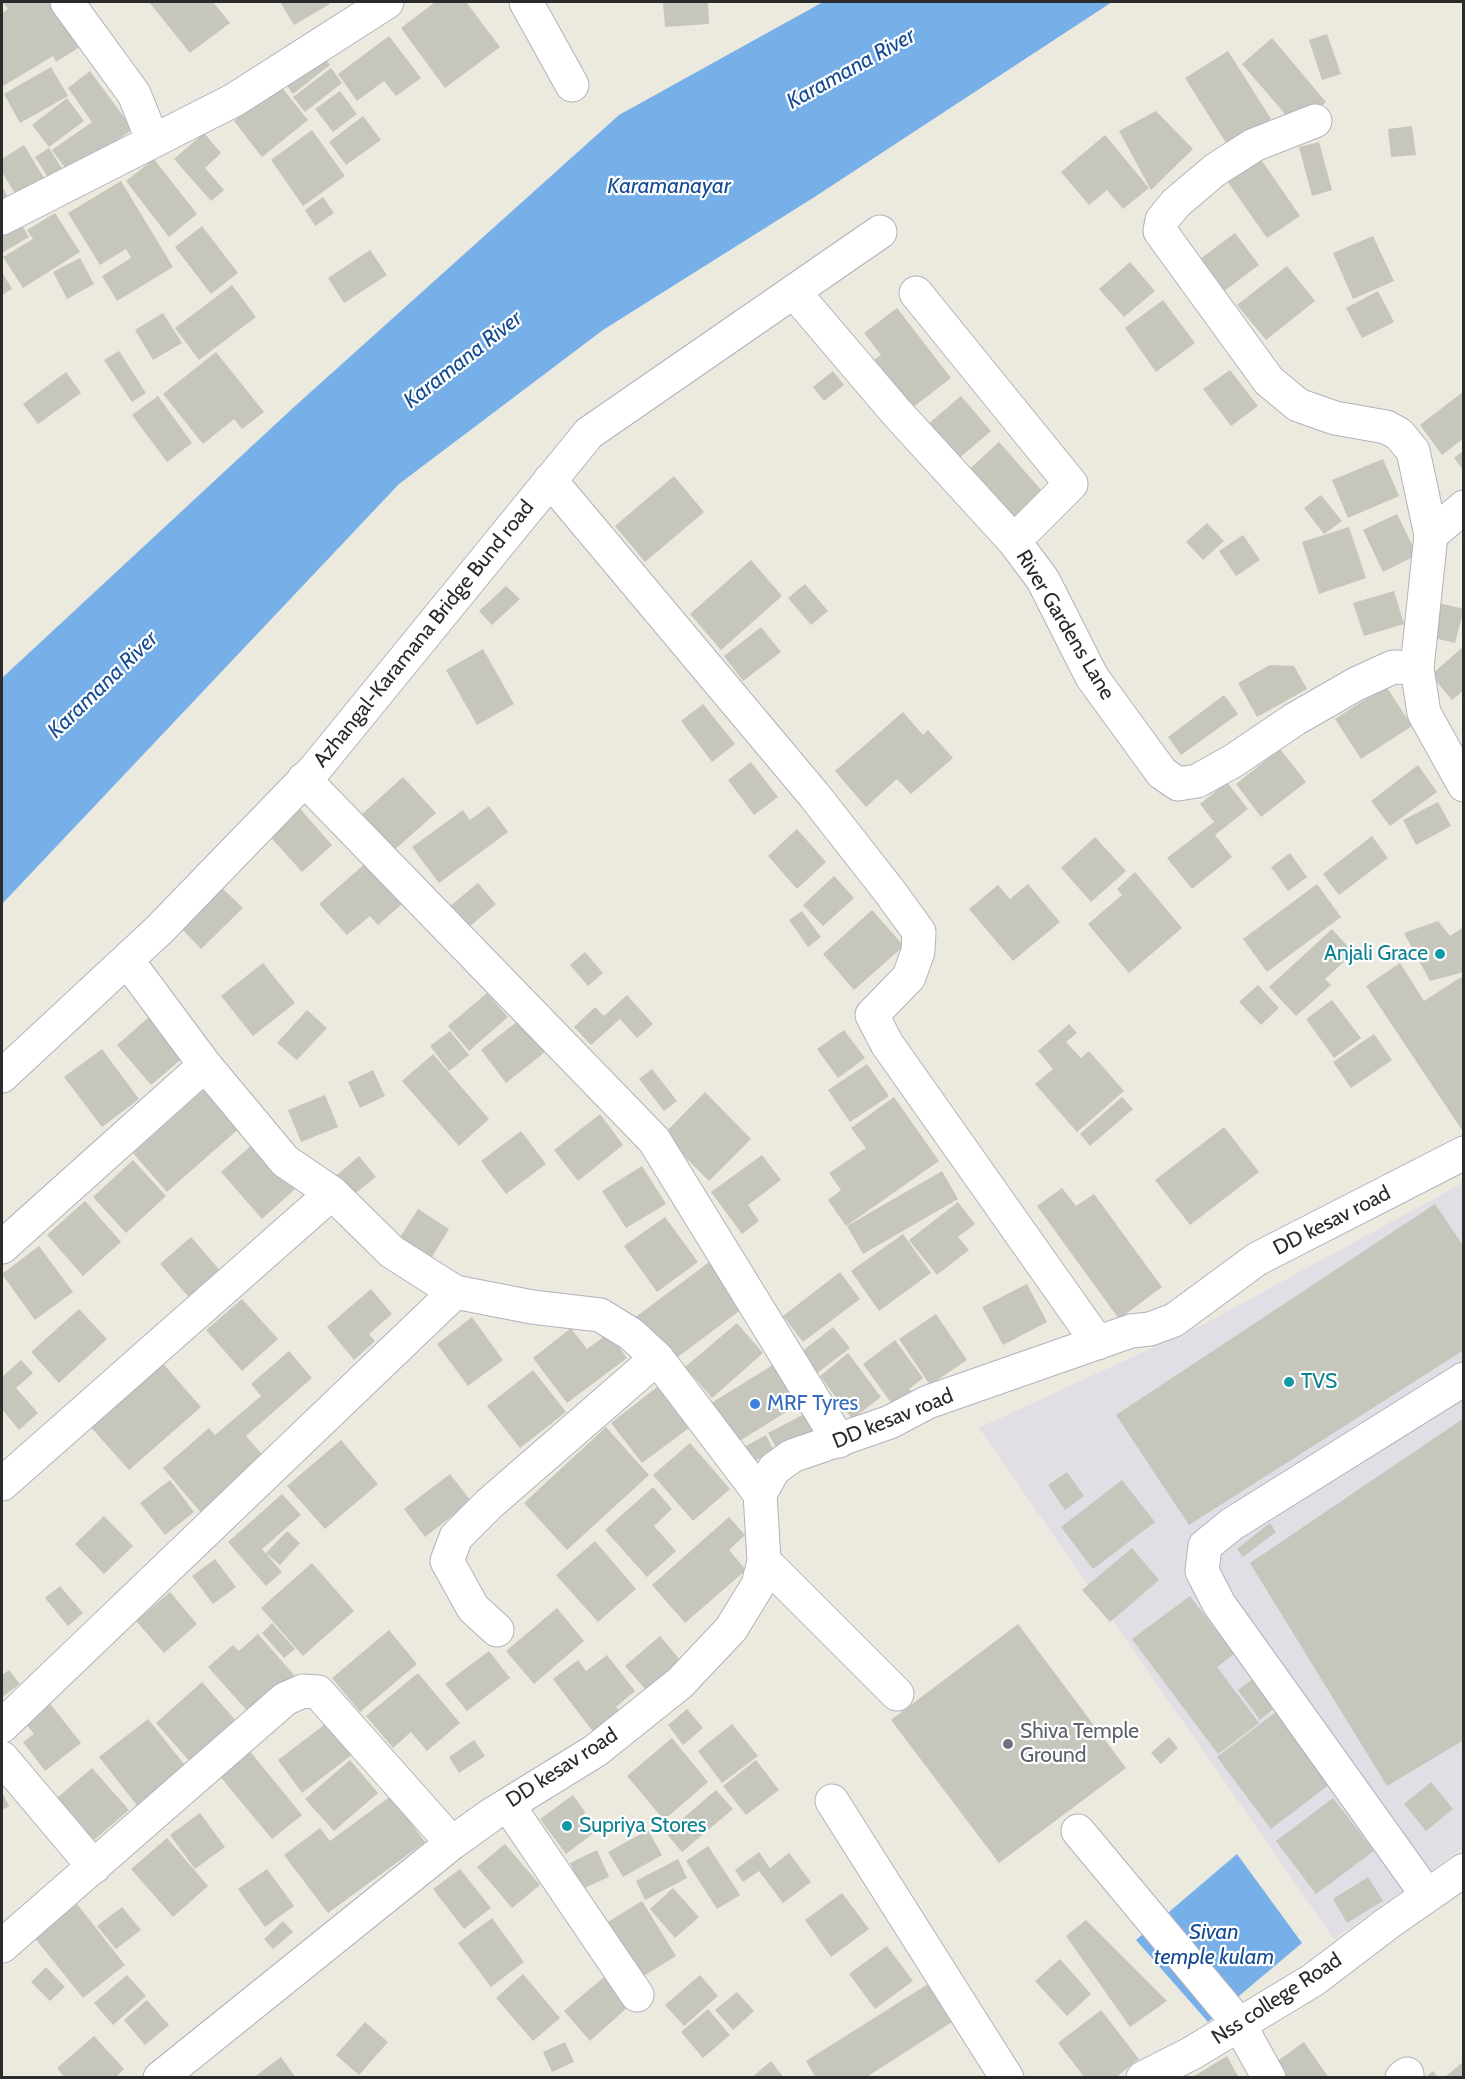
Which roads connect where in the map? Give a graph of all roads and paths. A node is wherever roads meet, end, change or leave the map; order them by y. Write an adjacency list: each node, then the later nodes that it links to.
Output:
1 (67, 2): 7 (street)
2 (387, 2): 4 (street)
3 (526, 2): 5 (street)
4 (348, 12): 7 (street)
5 (572, 85)
6 (1315, 121): 14 (street)
7 (153, 141): 8 (street)
8 (2, 218)
9 (880, 232): 10 (street, Azhangal-Karamana Bridge Bund road)
10 (794, 292): 12 (street, Azhangal-Karamana Bridge Bund road); 15 (street, River Gardens Lane)
11 (916, 293): 15 (street)
12 (550, 480): 17 (street, Azhangal-Karamana Bridge Bund road); 26 (street)
13 (1464, 507): 14 (street)
14 (1431, 535): 16 (street)
15 (1014, 541): 16 (street, River Gardens Lane)
16 (1417, 668): 18 (street)
17 (304, 779): 19 (street, Azhangal-Karamana Bridge Bund road); 29 (street)
18 (1464, 785)
19 (127, 960): 20 (street); 21 (street, Azhangal-Karamana Bridge Bund road)
20 (205, 1065): 23 (street); 24 (street)
21 (2, 1076)
22 (1464, 1153): 26 (street, DD kesav road)
23 (332, 1193): 25 (street); 30 (street)
24 (2, 1247)
25 (455, 1292): 27 (street); 35 (street)
26 (1098, 1343): 29 (street, DD kesav road)
27 (657, 1358): 31 (street); 33 (street)
28 (1464, 1379): 43 (street)
29 (839, 1441): 31 (street, DD kesav road)
30 (2, 1484)
31 (760, 1494): 32 (street, DD kesav road)
32 (764, 1562): 34 (street); 38 (street, DD kesav road)
33 (497, 1630)
34 (897, 1694)
35 (2, 1726)
36 (2, 1758): 41 (street)
37 (832, 1801): 48 (street)
38 (508, 1805): 40 (street, DD kesav road); 45 (street)
39 (1078, 1831): 46 (street)
40 (452, 1843): 41 (street); 47 (street, DD kesav road)
41 (94, 1867): 44 (street)
42 (1464, 1870): 43 (street, Nss college Road)
43 (1427, 1895): 46 (street, Nss college Road)
44 (2, 1946)
45 (637, 1995)
46 (1239, 2024): 49 (street, Nss college Road); 50 (street)
47 (160, 2078)
48 (1007, 2078)
49 (1143, 2078)
50 (1269, 2078)

